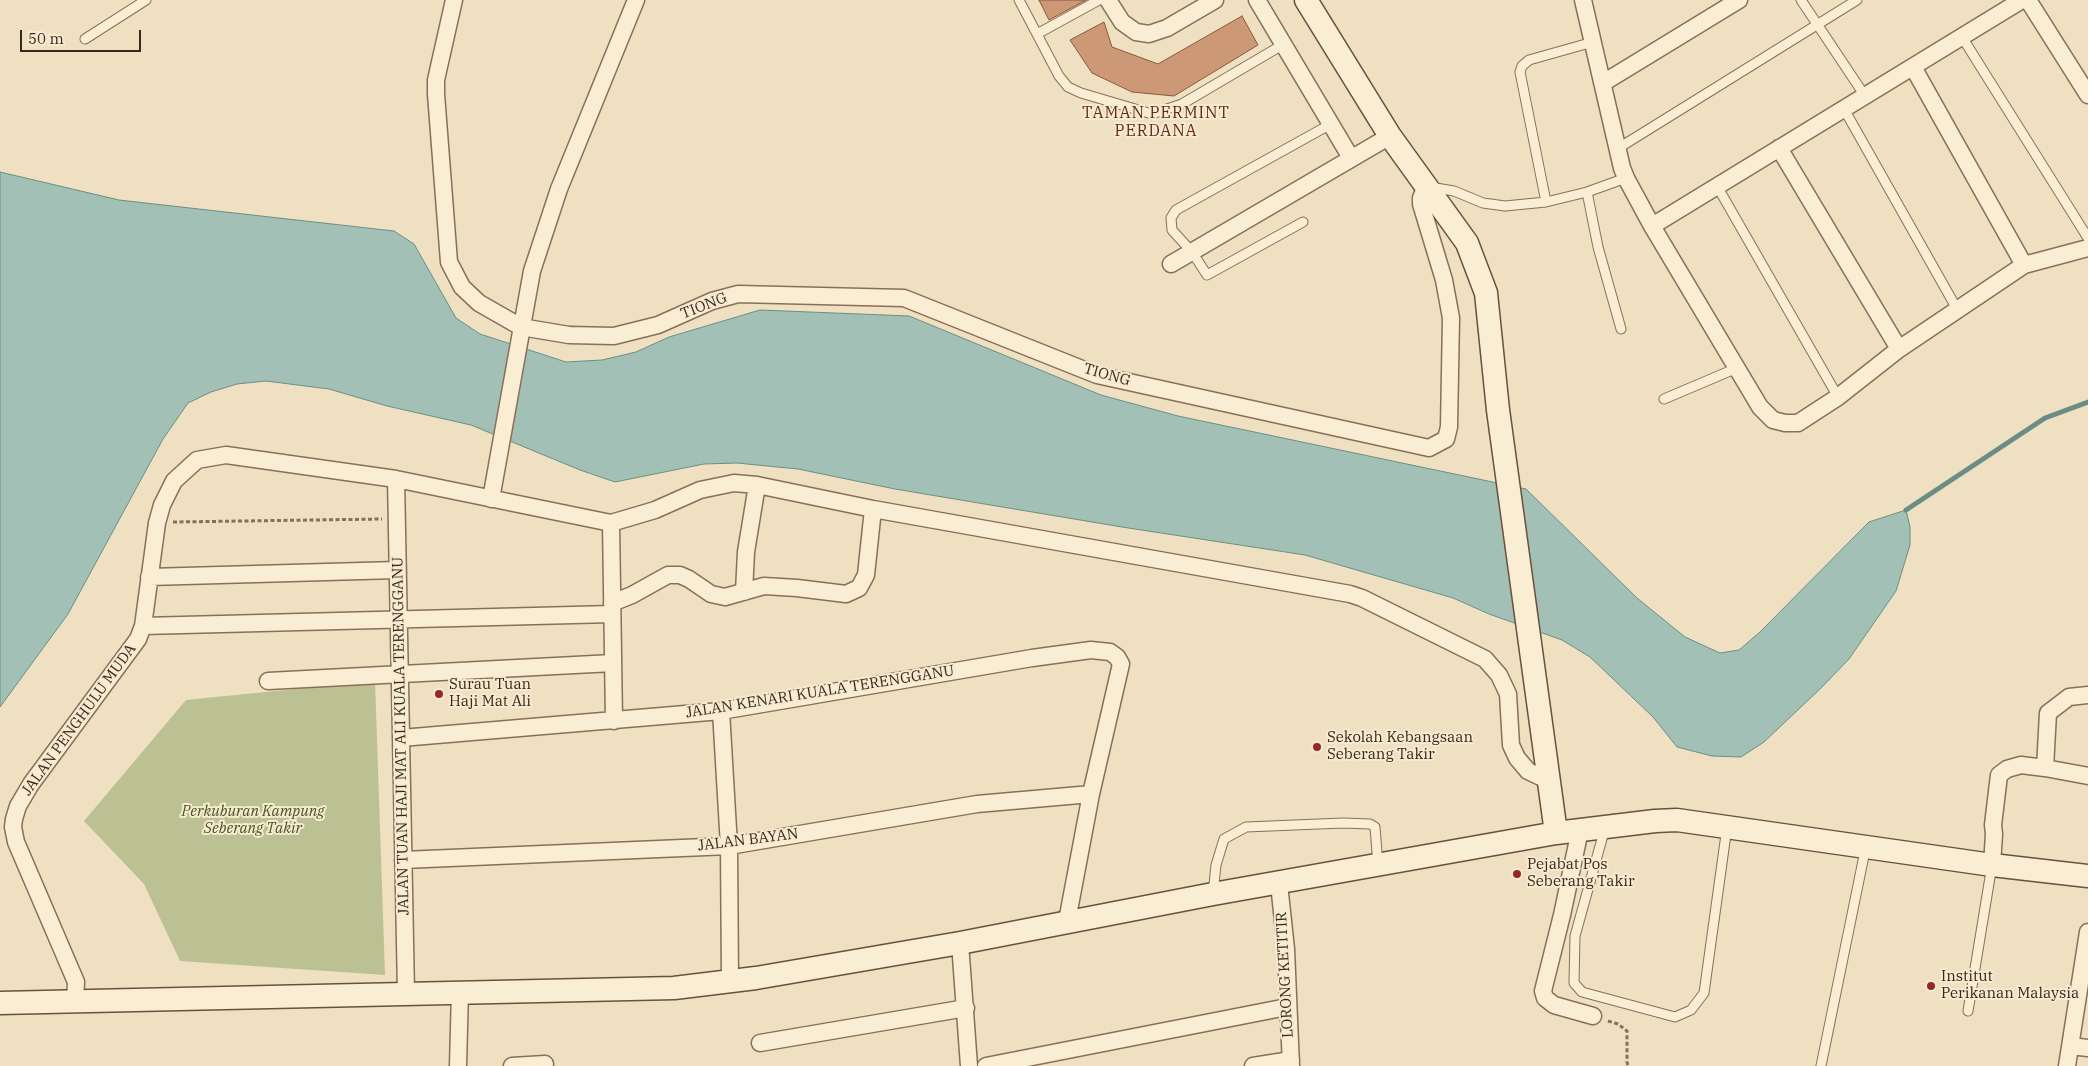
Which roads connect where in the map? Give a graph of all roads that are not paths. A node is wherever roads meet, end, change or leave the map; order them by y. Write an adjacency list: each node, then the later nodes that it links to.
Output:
1 (146, 0): 19 (lane)
2 (454, 0): 46 (street)
3 (636, 0): 46 (street)
4 (1019, 0): 17 (lane)
5 (1099, 0): 17 (lane)
6 (1108, 0): 7 (street)
7 (1215, 0)
8 (1257, 0): 21 (street)
9 (1306, 0): 28 (street)
10 (1739, 0): 23 (street)
11 (1801, 0): 16 (lane)
12 (1857, 0): 16 (lane)
13 (2022, 0): 18 (street)
14 (2028, 0): 24 (street)
15 (1587, 2): 20 (street)
16 (1818, 25): 25 (lane); 30 (lane)
17 (1038, 34): 21 (lane)
18 (1962, 36): 22 (street); 39 (lane)
19 (85, 38)
20 (1593, 42): 23 (street); 36 (lane)
21 (1284, 44): 27 (street)
22 (1913, 67): 25 (street); 43 (street)
23 (1603, 83): 30 (street)
24 (2088, 94)
25 (1865, 96): 26 (street)
26 (1844, 109): 29 (street); 44 (lane)
27 (1331, 124): 31 (street); 41 (lane)
28 (1390, 136): 31 (street); 33 (street)
29 (1779, 148): 34 (street); 47 (street)
30 (1617, 149): 32 (street)
31 (1351, 158): 41 (street)
32 (1626, 178): 35 (lane); 38 (street)
33 (1426, 186): 36 (lane); 46 (street, TIONG); 71 (street)
34 (1717, 186): 38 (street); 49 (lane)
35 (1587, 192): 36 (lane); 45 (lane)
36 (1546, 202)
37 (1302, 222): 41 (lane)
38 (1652, 226): 48 (street)
39 (2088, 238)
40 (2088, 248): 43 (street)
41 (1192, 252): 42 (street)
42 (1171, 264)
43 (2024, 265): 44 (street)
44 (1957, 309): 47 (street)
45 (1621, 329)
46 (519, 335): 53 (street)
47 (1899, 349): 49 (street)
48 (1737, 368): 49 (street); 50 (lane)
49 (1838, 397)
50 (1664, 399)
51 (396, 479): 53 (street, JALAN PENGHULU MUDA); 56 (street, JALAN TUAN HAJI MAT ALI KUALA TERENGGANU); 57 (street, JALAN PENGHULU MUDA)
52 (757, 485): 54 (street); 55 (street); 58 (street)
53 (491, 498): 55 (street, JALAN PENGHULU MUDA)
54 (874, 509): 58 (street); 71 (street)
55 (611, 523): 59 (street)
56 (397, 570): 57 (street); 60 (street, JALAN TUAN HAJI MAT ALI KUALA TERENGGANU)
57 (149, 577): 61 (street, JALAN PENGHULU MUDA)
58 (744, 592): 59 (street)
59 (612, 608): 60 (street); 62 (street)
60 (398, 620): 61 (street); 63 (street, JALAN TUAN HAJI MAT ALI KUALA TERENGGANU)
61 (143, 626): 91 (street, JALAN PENGHULU MUDA)
62 (613, 663): 63 (street); 67 (street)
63 (399, 674): 64 (street); 68 (street, JALAN TUAN HAJI MAT ALI KUALA TERENGGANU)
64 (268, 681)
65 (2088, 695): 69 (street)
66 (721, 711): 67 (street, JALAN KENARI KUALA TERENGGANU); 72 (street, JALAN KENARI KUALA TERENGGANU); 77 (street)
67 (614, 721): 68 (street, JALAN KENARI KUALA TERENGGANU)
68 (401, 738): 79 (street, JALAN TUAN HAJI MAT ALI KUALA TERENGGANU)
69 (2045, 768): 70 (street); 80 (street)
70 (2088, 776)
71 (1549, 781): 76 (street)
72 (1091, 794): 77 (street, JALAN BAYAN); 85 (street)
73 (1606, 826): 74 (street); 74 (lane); 75 (street)
74 (1727, 826): 78 (street)
75 (1580, 830): 76 (street); 96 (street)
76 (1556, 833): 81 (street)
77 (729, 846): 79 (street, JALAN BAYAN); 88 (street)
78 (1866, 846): 80 (street); 107 (lane)
79 (403, 860): 90 (street, JALAN TUAN HAJI MAT ALI KUALA TERENGGANU)
80 (1992, 864): 82 (street); 95 (lane)
81 (1378, 866): 83 (street); 84 (lane)
82 (2088, 876)
83 (1279, 884): 84 (street); 93 (street, LORONG KETITIR)
84 (1213, 894): 85 (street)
85 (1067, 921): 87 (street)
86 (2088, 932): 98 (street)
87 (960, 943): 88 (street); 94 (street)
88 (730, 981): 89 (street)
89 (460, 992): 90 (street); 102 (street)
90 (406, 993): 91 (street)
91 (75, 1002): 92 (street)
92 (0, 1003)
93 (1287, 1007): 100 (street, LORONG KETITIR); 105 (street)
94 (966, 1008): 97 (street); 104 (street)
95 (1968, 1011)
96 (1593, 1016)
97 (760, 1042)
98 (2071, 1046): 99 (street); 108 (street)
99 (2088, 1048)
100 (1291, 1063): 106 (street)
101 (545, 1064): 103 (street)
102 (458, 1066)
103 (512, 1066)
104 (969, 1066)
105 (986, 1066)
106 (1253, 1066)
107 (1821, 1066)
108 (2067, 1066)

